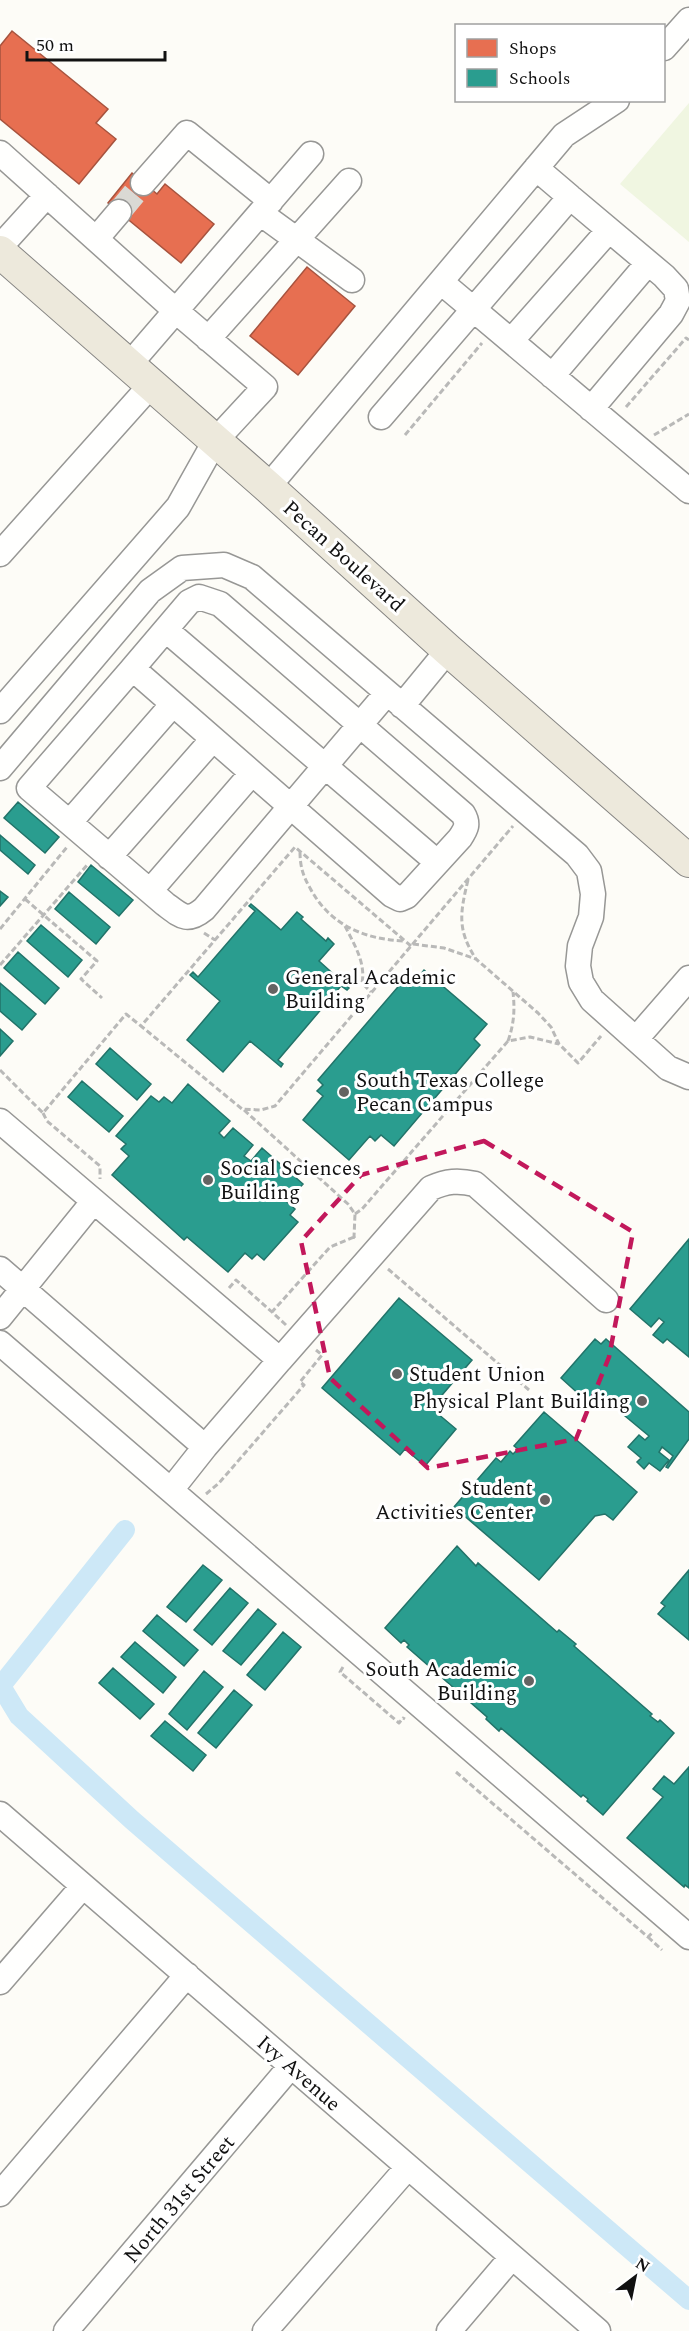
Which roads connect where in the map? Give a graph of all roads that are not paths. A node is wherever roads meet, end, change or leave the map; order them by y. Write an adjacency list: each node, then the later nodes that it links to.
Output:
1 (689, 20): 2 (street)
2 (665, 46)
3 (614, 102): 6 (street)
4 (0, 153): 9 (street)
5 (312, 154): 11 (street)
6 (536, 168): 10 (street); 20 (street)
7 (349, 181): 15 (street)
8 (143, 183): 11 (street)
9 (46, 195): 14 (street); 16 (street)
10 (570, 197): 13 (street); 21 (street)
11 (265, 207): 15 (street); 22 (street)
12 (119, 212): 14 (street)
13 (609, 230): 18 (street); 23 (street)
14 (96, 239): 22 (street)
15 (296, 240): 19 (street); 24 (street)
16 (0, 247)
17 (0, 252): 25 (main road, Pecan Boulevard)
18 (648, 263): 26 (street); 27 (street)
19 (352, 280)
20 (441, 282): 21 (street); 30 (street)
21 (473, 309): 23 (street); 28 (street)
22 (176, 311): 24 (street); 25 (street)
23 (503, 335): 26 (street)
24 (208, 339): 29 (street)
25 (140, 375): 29 (main road, Pecan Boulevard); 32 (street)
26 (552, 376): 27 (street)
27 (591, 409): 31 (street)
28 (381, 417)
29 (215, 441): 30 (main road, Pecan Boulevard); 38 (street)
30 (268, 487): 34 (main road, Pecan Boulevard)
31 (689, 491)
32 (0, 554)
33 (166, 630): 35 (street); 39 (street); 42 (street)
34 (448, 650): 36 (street); 48 (main road, Pecan Boulevard)
35 (132, 669): 37 (street); 44 (street)
36 (395, 699): 39 (street); 41 (street); 52 (street)
37 (173, 704): 40 (street); 46 (street)
38 (0, 711)
39 (360, 724): 42 (street); 49 (street)
40 (213, 739): 43 (street); 47 (street)
41 (2, 766): 44 (street)
42 (324, 766): 45 (street); 49 (street)
43 (252, 773): 45 (street); 50 (street)
44 (29, 788): 46 (street)
45 (290, 806): 49 (street); 50 (street)
46 (70, 832): 47 (street)
47 (101, 858): 50 (street)
48 (689, 861)
49 (437, 862)
50 (150, 891)
51 (689, 978): 52 (street)
52 (636, 1040): 53 (street)
53 (689, 1077)
54 (0, 1121): 55 (street)
55 (96, 1193): 57 (street); 61 (street)
56 (0, 1269): 57 (street)
57 (22, 1289): 59 (street); 62 (street)
58 (606, 1300): 61 (street)
59 (0, 1317)
60 (0, 1343): 63 (street)
61 (280, 1360): 62 (street)
62 (205, 1448): 63 (street)
63 (171, 1490): 66 (street)
64 (0, 1814): 65 (street, Ivy Avenue)
65 (83, 1886): 67 (street, Ivy Avenue); 68 (street)
66 (689, 1937)
67 (187, 1976): 69 (street, Ivy Avenue); 71 (street)
68 (0, 1982)
69 (291, 2066): 70 (street, Ivy Avenue); 73 (street, North 31st Street)
70 (408, 2167): 72 (street, Ivy Avenue); 74 (street)
71 (0, 2194)
72 (512, 2257): 75 (street); 76 (street, Ivy Avenue)
73 (66, 2331)
74 (265, 2331)
75 (449, 2331)
76 (598, 2331)

